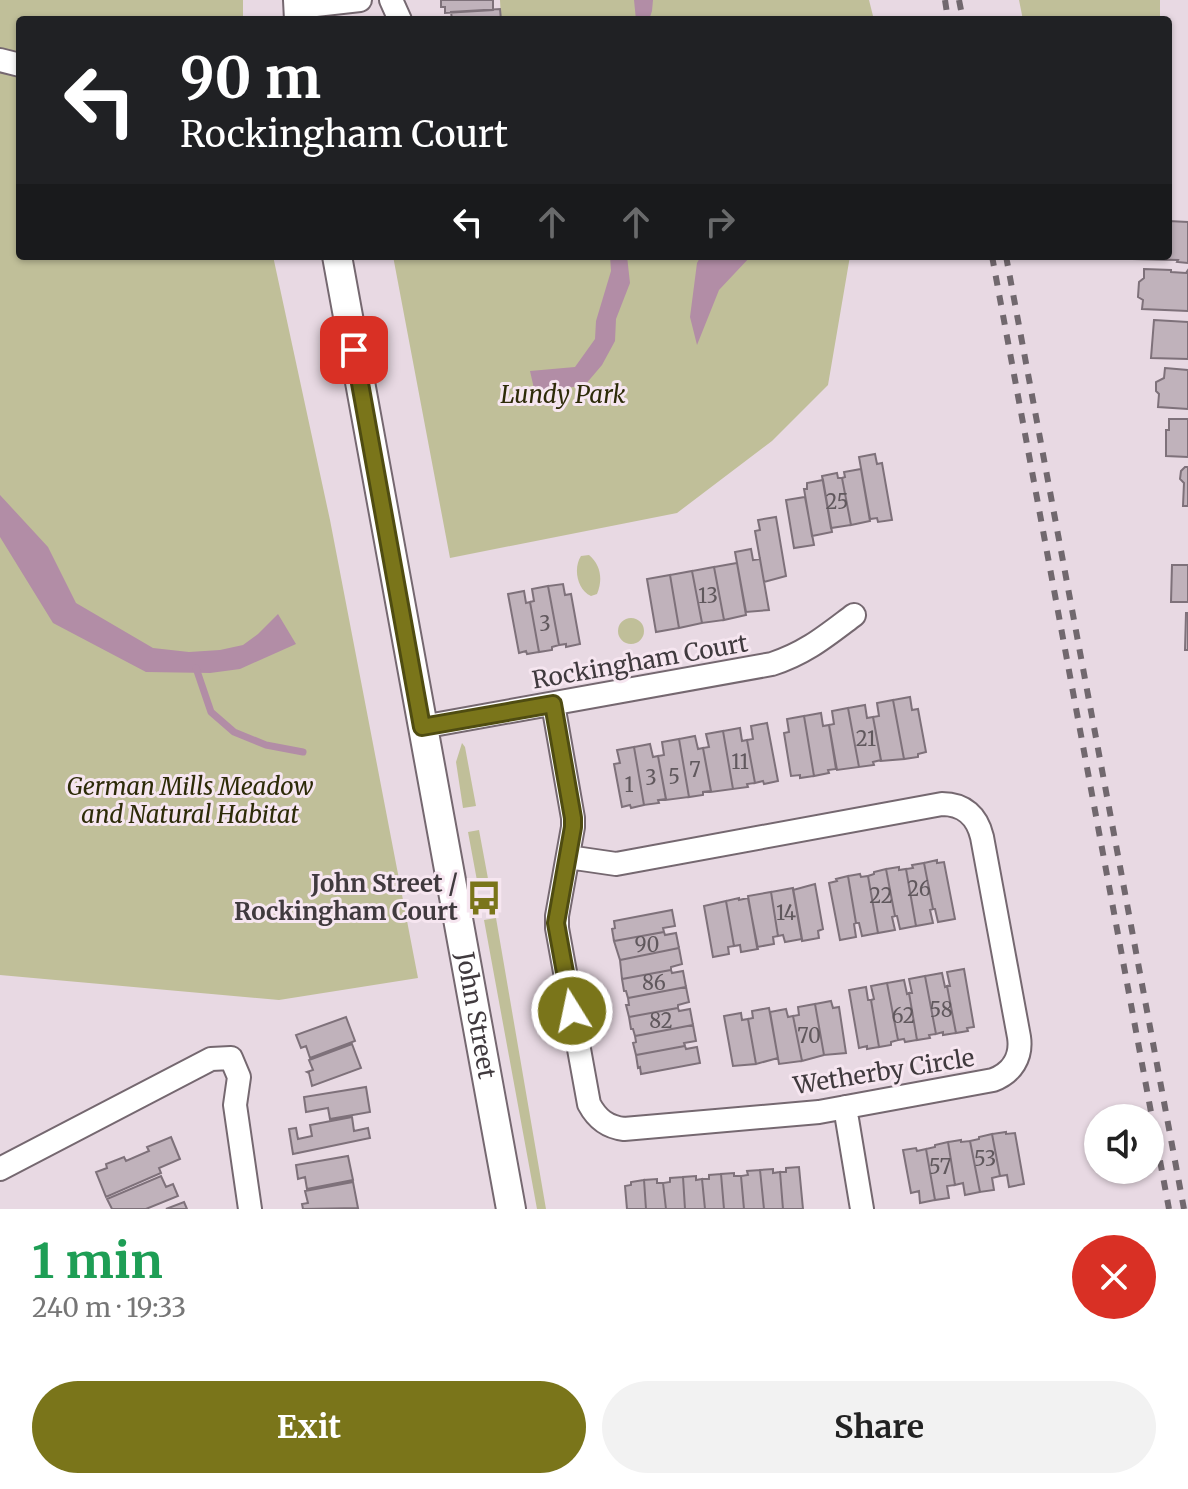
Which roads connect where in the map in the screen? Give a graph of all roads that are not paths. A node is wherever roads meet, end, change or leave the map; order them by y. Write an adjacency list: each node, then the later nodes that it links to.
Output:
1 (360, 0): 2 (street)
2 (298, 9)
3 (338, 260): 6 (main road, John Street)
4 (854, 615): 5 (street, Rockingham Court)
5 (553, 704): 6 (street, Rockingham Court); 7 (street, Wetherby Circle)
6 (422, 727): 11 (main road, John Street)
7 (568, 857): 8 (street, Wetherby Circle); 8 (street, Wetherby Circle)
8 (845, 1107): 12 (street)
9 (0, 1169): 10 (street)
10 (250, 1209)
11 (511, 1209)
12 (862, 1209)

